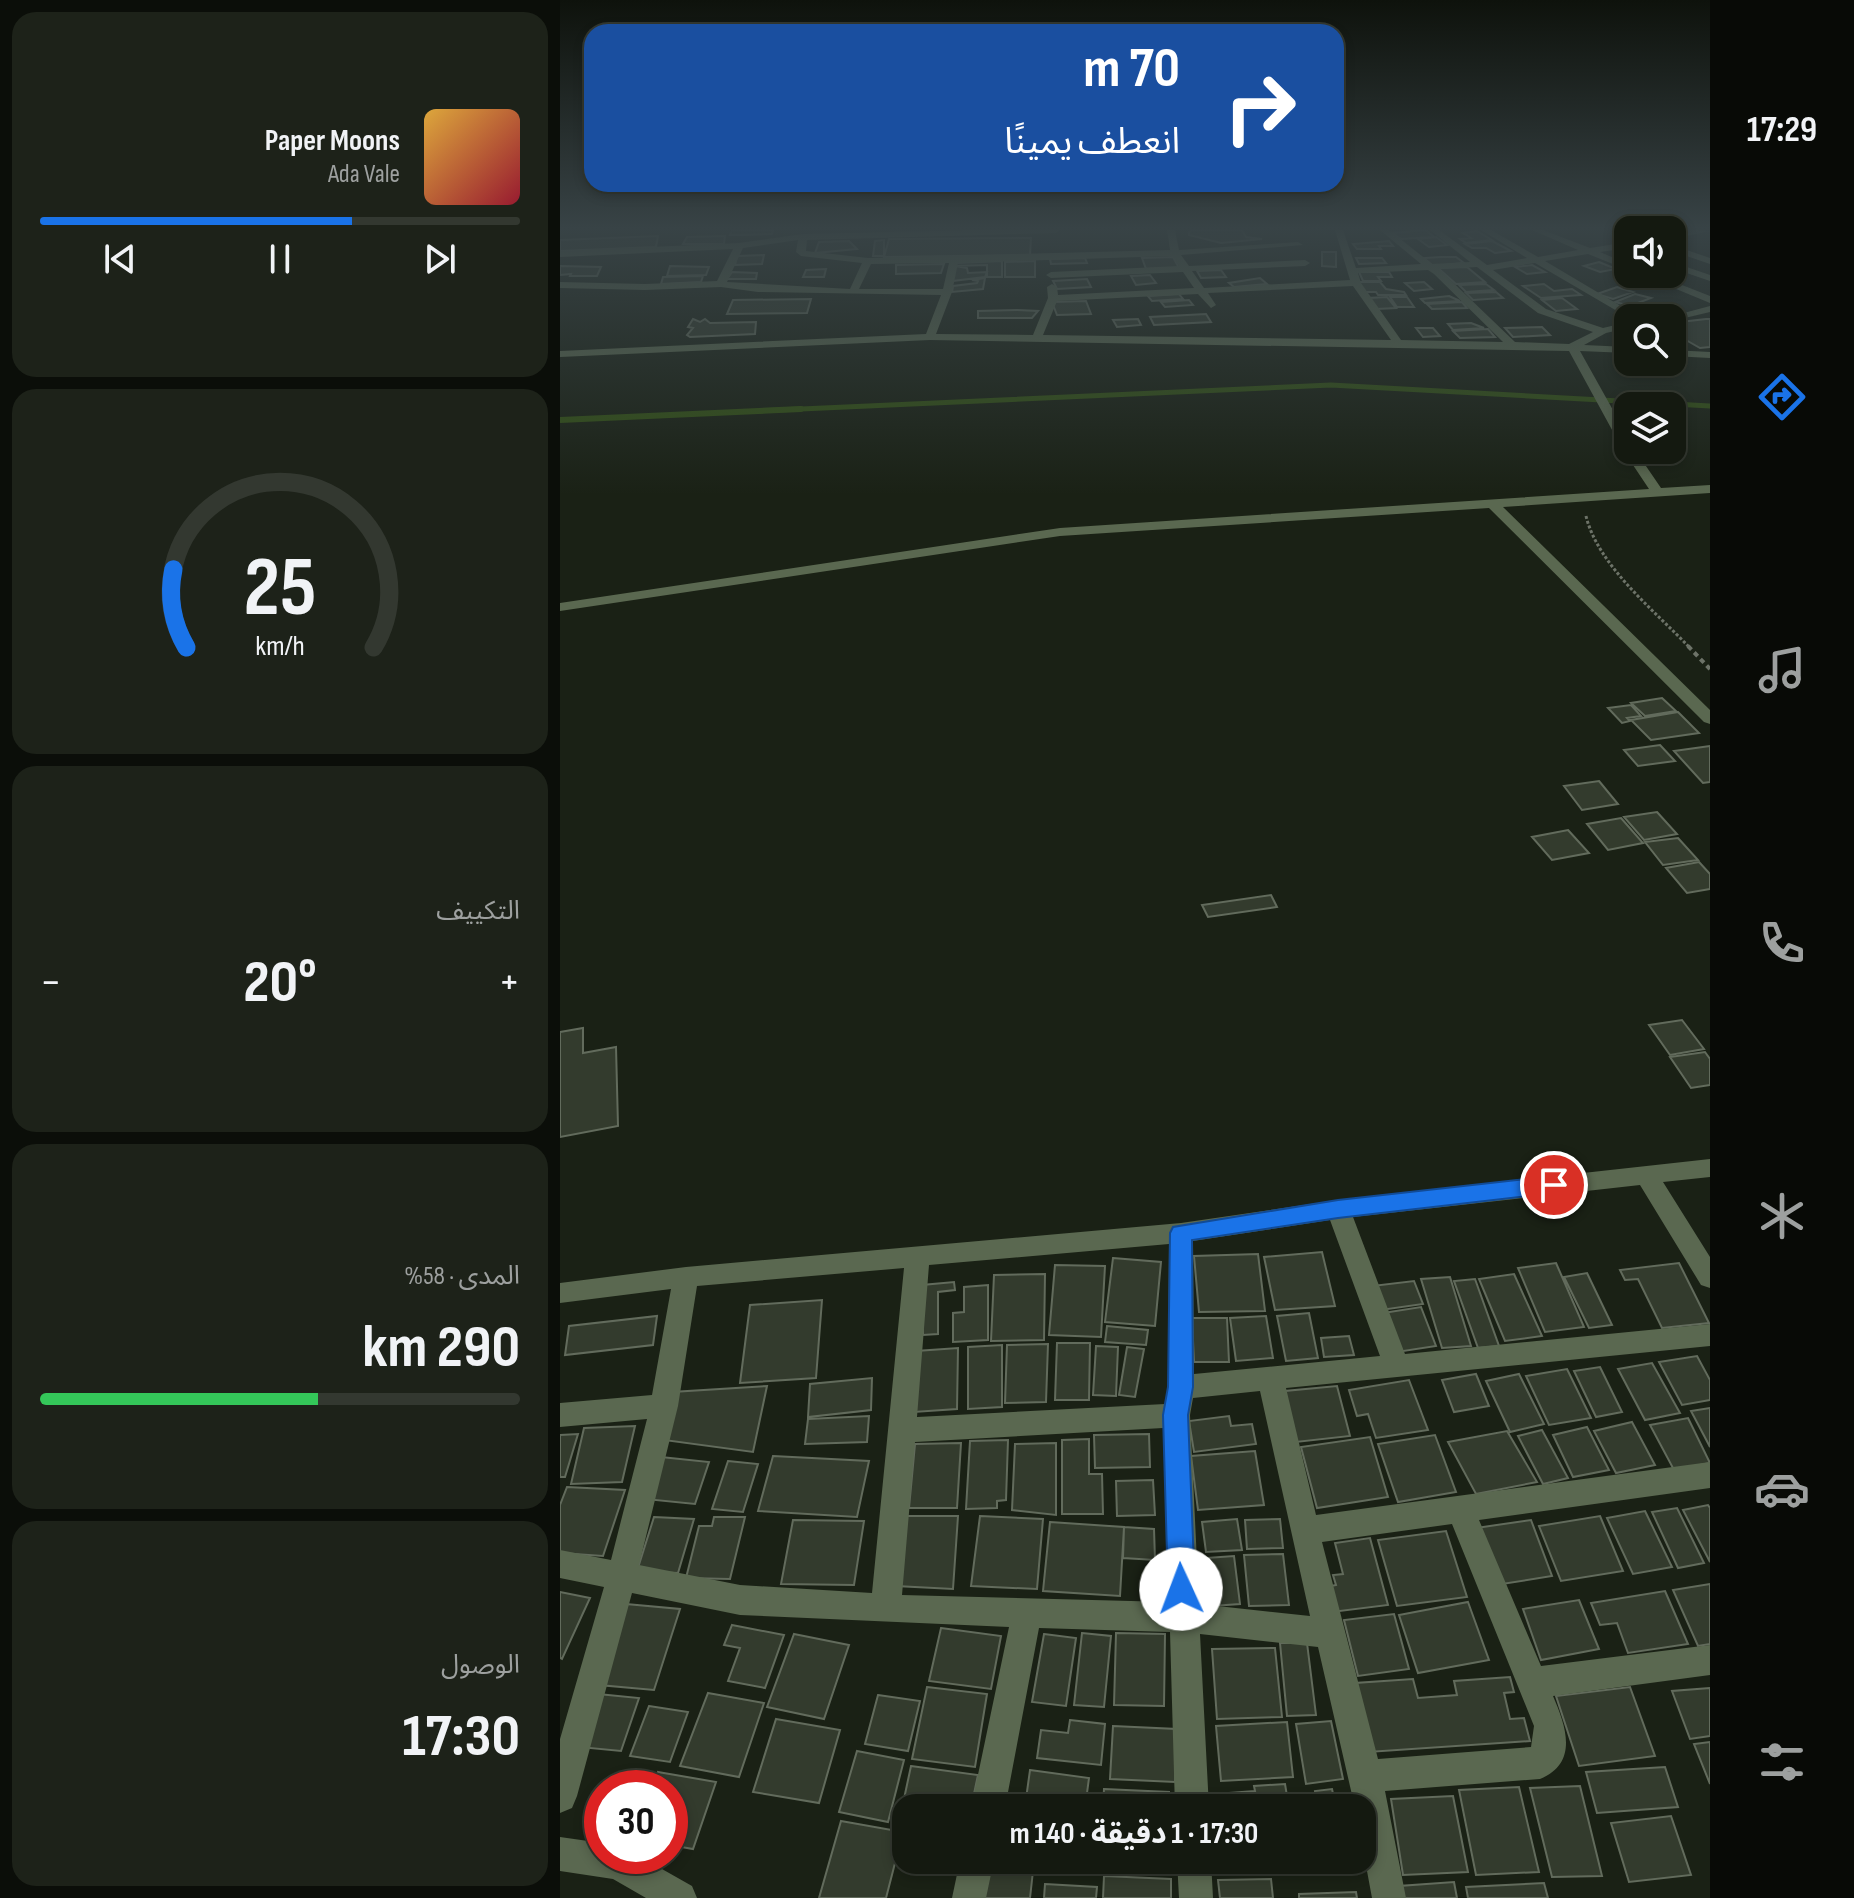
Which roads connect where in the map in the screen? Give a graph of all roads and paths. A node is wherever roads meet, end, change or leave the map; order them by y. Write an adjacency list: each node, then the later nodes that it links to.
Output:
1 (937, 319): 8 (street)
2 (1045, 319): 9 (street)
3 (1381, 319): 10 (street)
4 (1485, 319): 11 (street)
5 (1565, 319): 7 (street)
6 (1614, 328): 7 (street)
7 (1602, 331): 12 (street)
8 (930, 337): 9 (street); 14 (street)
9 (1037, 338): 10 (street)
10 (1398, 343): 11 (street)
11 (1512, 345): 12 (street)
12 (1572, 347): 13 (street); 17 (street)
13 (1614, 349)
14 (560, 354)
15 (1686, 354): 16 (street)
16 (1710, 355)
17 (1614, 422)
18 (1639, 464): 20 (street)
19 (1710, 489): 20 (street)
20 (1657, 492): 21 (street)
21 (1583, 495): 22 (street); 24 (path)
22 (1491, 502): 23 (street); 25 (street)
23 (560, 607)
24 (1710, 669)
25 (1710, 719)
26 (1710, 1168): 27 (street)
27 (1646, 1174): 28 (street); 32 (street)
28 (1338, 1209): 29 (street); 35 (street)
29 (1181, 1233): 30 (street); 37 (street)
30 (917, 1257): 31 (street); 40 (street)
31 (686, 1277): 33 (street); 38 (street)
32 (1710, 1278)
33 (560, 1293)
34 (1710, 1335): 35 (street)
35 (1396, 1364): 36 (street)
36 (1271, 1380): 37 (street); 43 (street)
37 (1178, 1401): 40 (street); 48 (street)
38 (664, 1406): 39 (street); 45 (street)
39 (560, 1415)
40 (901, 1430): 46 (street)
41 (1710, 1475): 42 (street)
42 (1460, 1509): 43 (street); 51 (street)
43 (1307, 1530): 49 (street)
44 (560, 1564): 45 (street)
45 (621, 1578): 46 (street); 55 (street)
46 (886, 1609): 47 (street)
47 (1027, 1613): 48 (street); 53 (street)
48 (1182, 1617): 49 (street); 54 (street)
49 (1329, 1633): 52 (street)
50 (1710, 1660): 51 (street)
51 (1533, 1683): 52 (street)
52 (1366, 1776): 62 (street)
53 (991, 1794)
54 (1191, 1794)
55 (560, 1796)
56 (560, 1854): 59 (street)
57 (974, 1874): 60 (street)
58 (1195, 1874): 61 (street)
59 (680, 1898)
60 (969, 1898)
61 (1196, 1898)
62 (1389, 1898)

